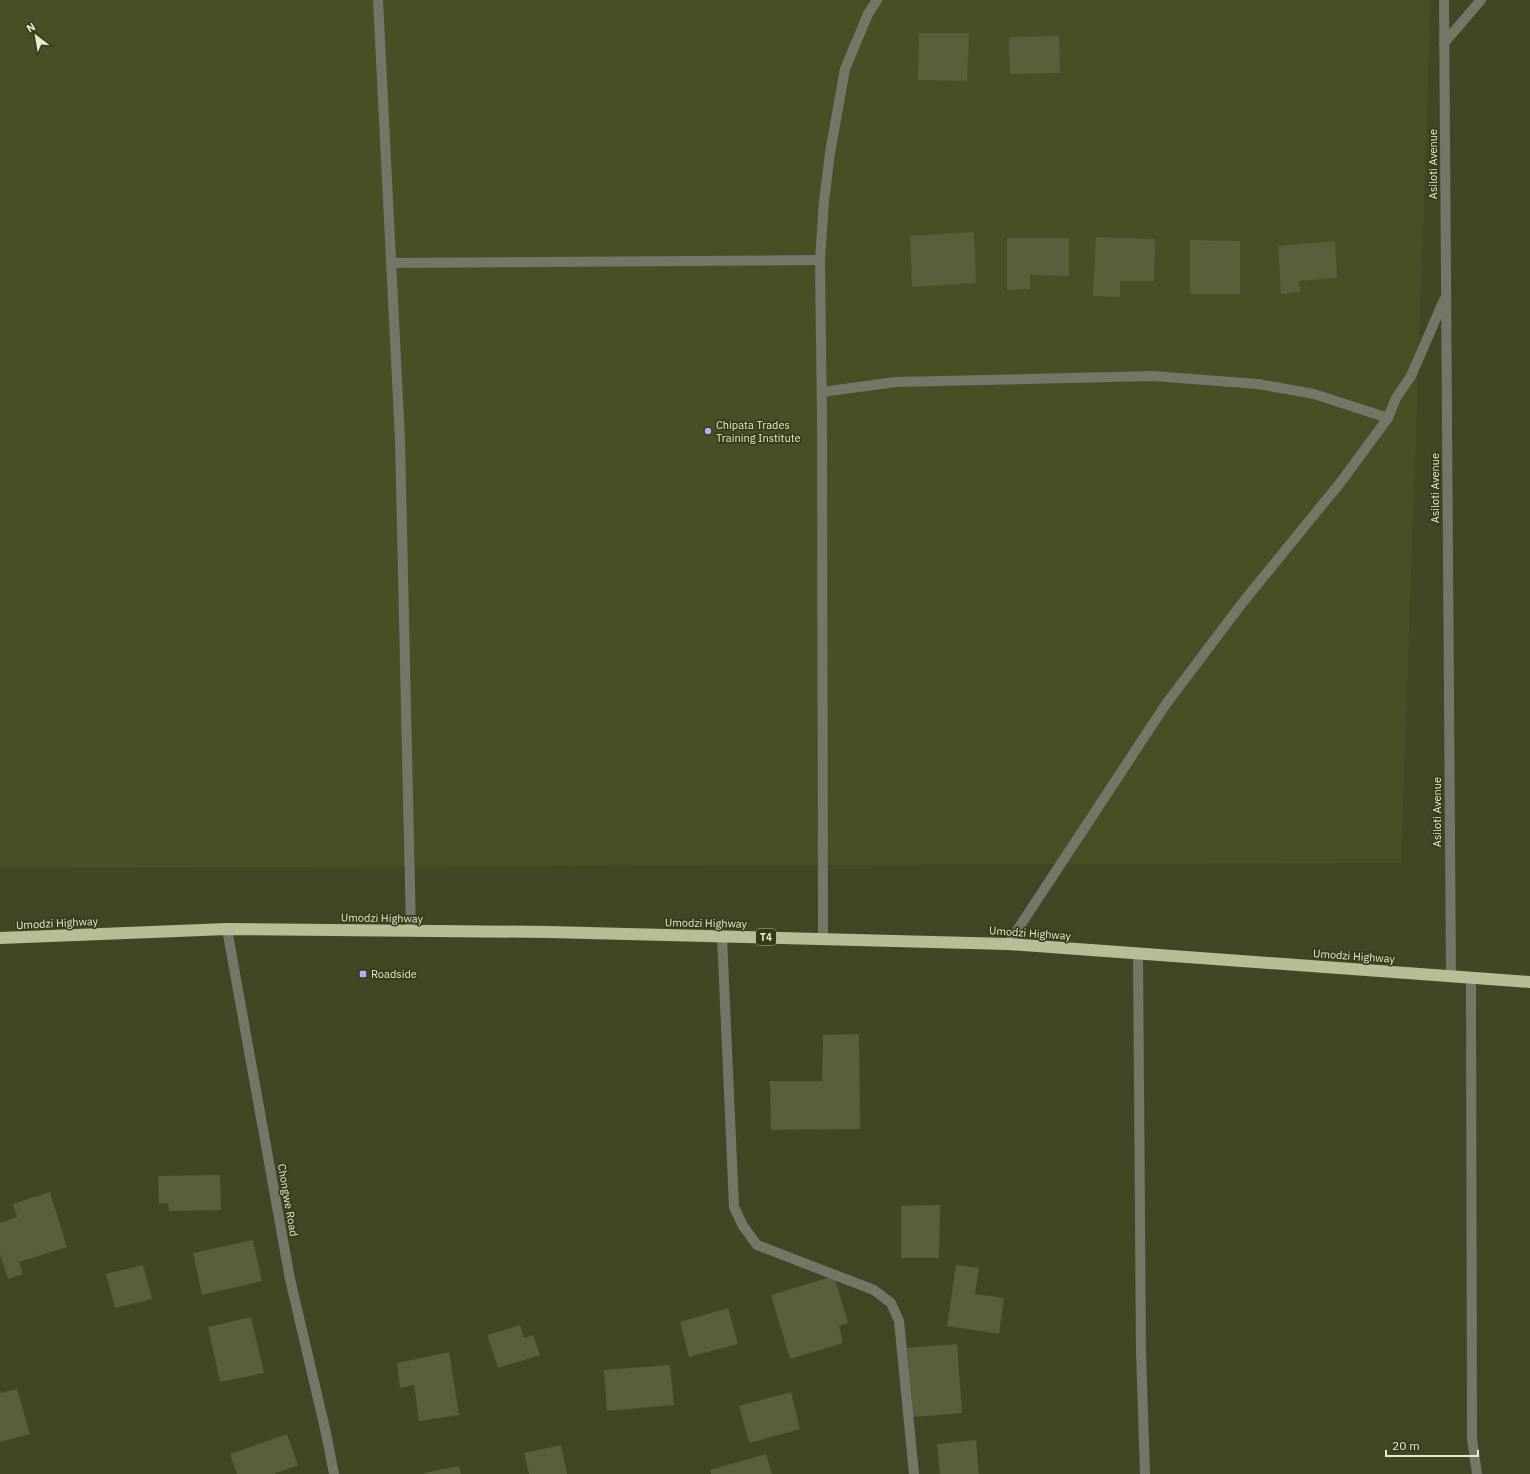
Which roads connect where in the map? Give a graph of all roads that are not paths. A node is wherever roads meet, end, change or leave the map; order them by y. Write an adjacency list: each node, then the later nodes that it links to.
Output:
1 (378, 0): 7 (street)
2 (877, 0): 6 (street)
3 (1444, 0): 5 (street, Asiloti Avenue)
4 (1480, 0): 5 (street)
5 (1444, 43): 8 (street, Asiloti Avenue)
6 (820, 260): 7 (street); 9 (street)
7 (391, 263): 12 (street)
8 (1446, 293): 10 (street); 18 (street, Asiloti Avenue)
9 (822, 392): 10 (street); 15 (street)
10 (1388, 418): 16 (street)
11 (227, 929): 12 (highway, Umodzi Highway / T4); 14 (highway, Umodzi Highway / T4); 21 (street, Chongwe Road)
12 (411, 931): 13 (highway, Umodzi Highway / T4)
13 (722, 936): 15 (highway, Umodzi Highway / T4); 22 (street)
14 (0, 938)
15 (823, 939): 16 (highway, Umodzi Highway / T4)
16 (1008, 944): 17 (highway, Umodzi Highway / T4)
17 (1138, 954): 18 (highway, Umodzi Highway / T4); 23 (street)
18 (1450, 976): 19 (highway, Umodzi Highway / T4)
19 (1471, 978): 20 (highway, Umodzi Highway / T4); 24 (street)
20 (1530, 982)
21 (334, 1474)
22 (914, 1474)
23 (1145, 1474)
24 (1477, 1474)

